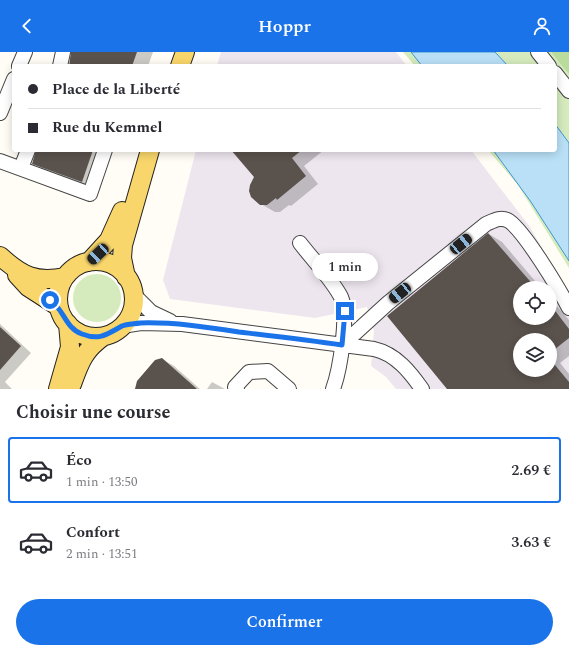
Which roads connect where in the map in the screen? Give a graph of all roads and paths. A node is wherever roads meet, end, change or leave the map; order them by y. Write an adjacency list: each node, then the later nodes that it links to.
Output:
1 (25, 52): 5 (street)
2 (63, 52): 6 (street)
3 (185, 52): 7 (main road)
4 (538, 52): 8 (street)
5 (20, 64)
6 (60, 64)
7 (181, 64)
8 (547, 64)
9 (557, 76): 11 (street)
10 (12, 84): 12 (street)
11 (569, 91)
12 (0, 113)
13 (27, 152): 17 (street)
14 (104, 152): 17 (street)
15 (147, 158): 20 (main road); 22 (main road)
16 (0, 161): 17 (street)
17 (21, 168)
18 (300, 243): 30 (street)
19 (2, 258): 21 (main road); 24 (main road)
20 (90, 262): 21 (main road); 22 (main road)
21 (66, 277): 24 (main road)
22 (126, 277): 23 (main road)
23 (133, 294): 27 (street); 28 (main road)
24 (59, 307): 26 (main road)
25 (569, 308): 30 (street)
26 (68, 324): 29 (main road); 33 (main road)
27 (182, 324): 28 (street); 30 (street)
28 (122, 326): 29 (main road)
29 (104, 336): 34 (main road)
30 (342, 345): 31 (street); 32 (street)
31 (334, 386)
32 (422, 387)
33 (58, 389)
34 (70, 389)
35 (237, 389): 36 (street)
36 (289, 389)

